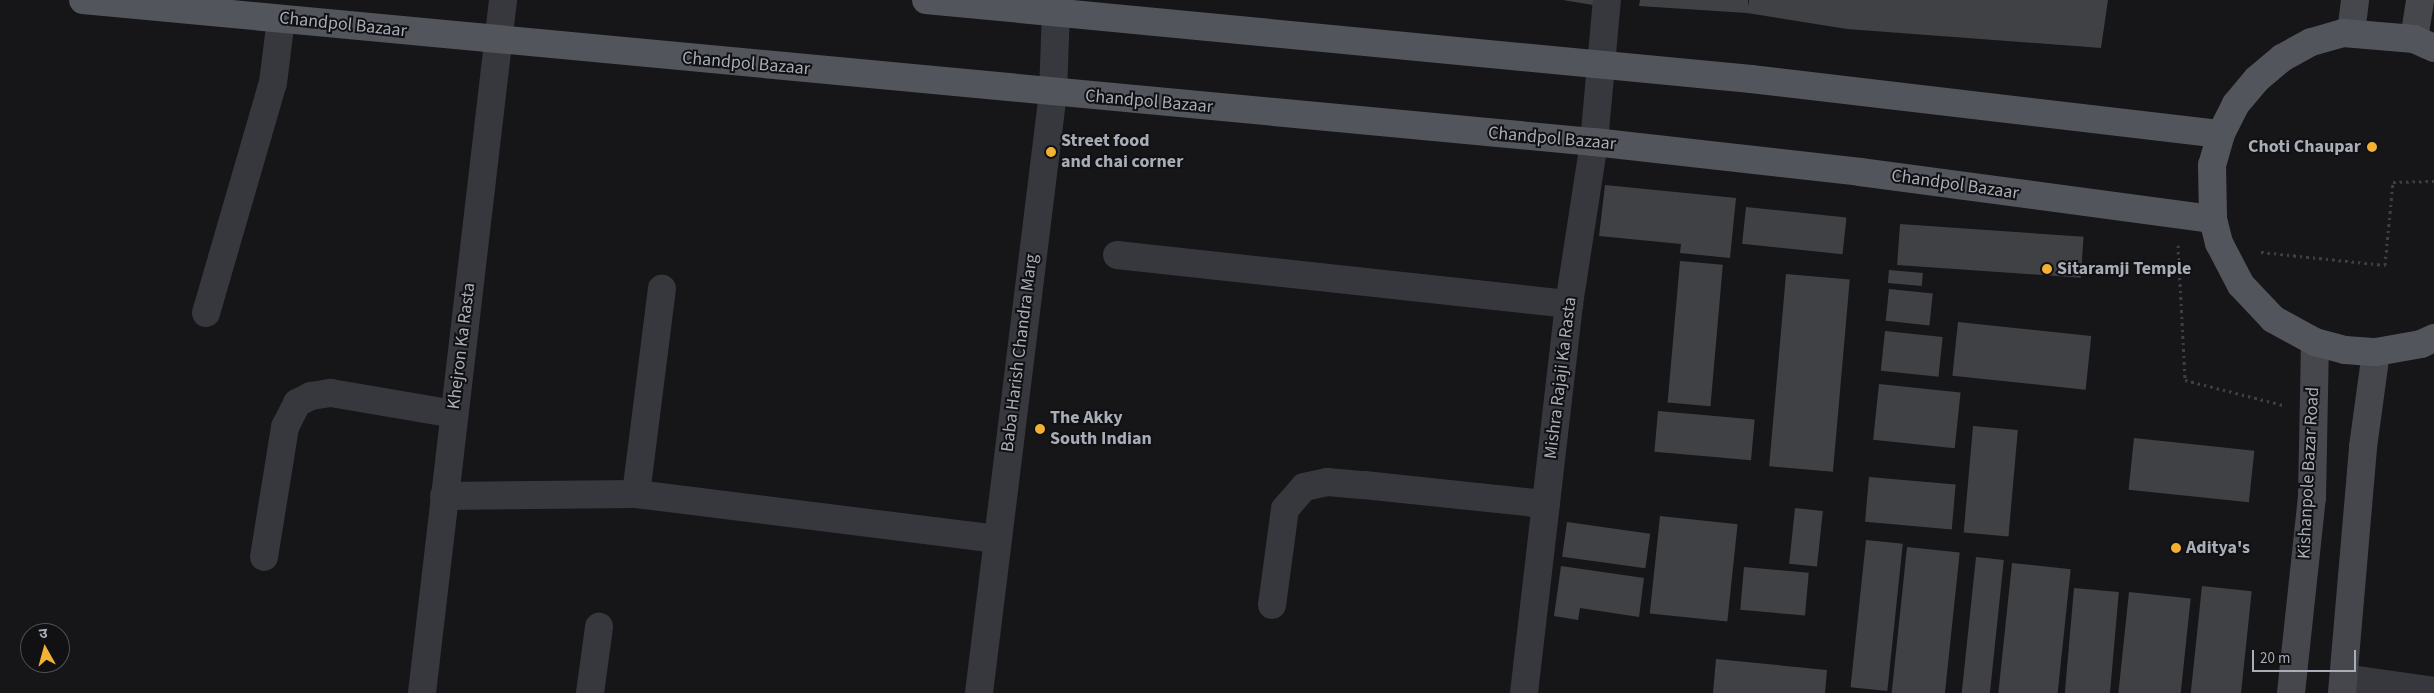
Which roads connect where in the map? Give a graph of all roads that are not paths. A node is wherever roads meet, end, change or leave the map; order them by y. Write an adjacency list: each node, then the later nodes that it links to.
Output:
1 (83, 0): 8 (main road, Chandpol Bazaar)
2 (503, 0): 10 (street, Khejron Ka Rasta)
3 (926, 0): 7 (main road)
4 (1608, 0): 12 (street, Mishra Rajaji Ka Rasta)
5 (2355, 0): 9 (street)
6 (2420, 0): 11 (street)
7 (1056, 7): 12 (main road); 13 (street, Baba Harish Chandra Marg)
8 (281, 19): 10 (main road, Chandpol Bazaar); 20 (street)
9 (2351, 33): 11 (main road); 14 (main road)
10 (500, 40): 13 (main road, Chandpol Bazaar); 24 (street, Khejron Ka Rasta)
11 (2424, 43)
12 (1601, 64): 14 (main road); 15 (street, Mishra Rajaji Ka Rasta)
13 (1053, 93): 15 (main road, Chandpol Bazaar); 28 (street, Baba Harish Chandra Marg)
14 (2221, 134): 16 (main road)
15 (1594, 142): 16 (main road, Chandpol Bazaar); 19 (street, Mishra Rajaji Ka Rasta)
16 (2213, 219): 22 (main road)
17 (1116, 256): 19 (street)
18 (662, 289): 25 (street)
19 (1569, 304): 27 (street, Mishra Rajaji Ka Rasta)
20 (206, 312)
21 (2434, 338): 23 (main road)
22 (2315, 342): 23 (main road); 38 (street, Kishanpole Bazar Road)
23 (2376, 352): 32 (street)
24 (454, 414): 26 (street, Khejron Ka Rasta); 29 (street)
25 (636, 494): 26 (street); 28 (street)
26 (444, 496): 34 (street, Khejron Ka Rasta)
27 (1546, 504): 30 (street); 37 (street, Mishra Rajaji Ka Rasta)
28 (997, 539): 36 (street, Baba Harish Chandra Marg)
29 (264, 557)
30 (1272, 605)
31 (599, 627): 35 (street)
32 (2343, 686): 33 (street)
33 (2434, 691)
34 (422, 693)
35 (590, 693)
36 (979, 693)
37 (1524, 693)
38 (2291, 693)

